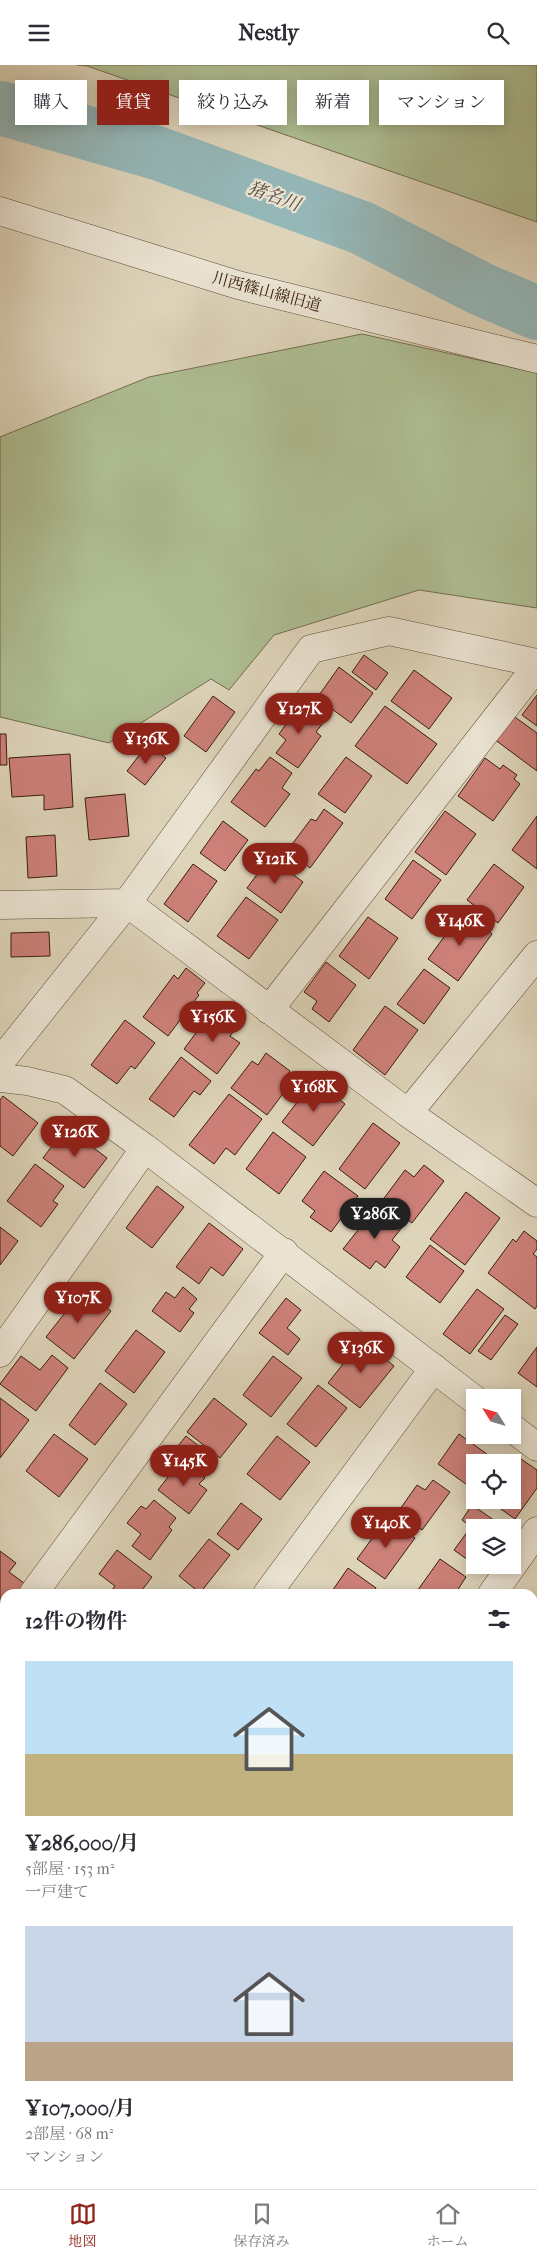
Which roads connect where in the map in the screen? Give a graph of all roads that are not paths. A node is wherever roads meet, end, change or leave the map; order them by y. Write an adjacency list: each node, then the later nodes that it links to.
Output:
1 (0, 211): 2 (street, 川西篠山線旧道)
2 (537, 359)
3 (537, 664): 4 (street); 7 (street)
4 (127, 903): 5 (street); 7 (street); 8 (street)
5 (0, 905)
6 (537, 955): 10 (street)
7 (269, 1010): 10 (street)
8 (0, 1063)
9 (0, 1078): 11 (street)
10 (408, 1113): 12 (street)
11 (146, 1148): 13 (street); 14 (street)
12 (537, 1203)
13 (284, 1252): 15 (street); 20 (street)
14 (0, 1353)
15 (434, 1368): 16 (street); 21 (street)
16 (466, 1392)
17 (521, 1435): 18 (street)
18 (537, 1447)
19 (537, 1531): 22 (street)
20 (37, 1589)
21 (271, 1589)
22 (496, 1589)

